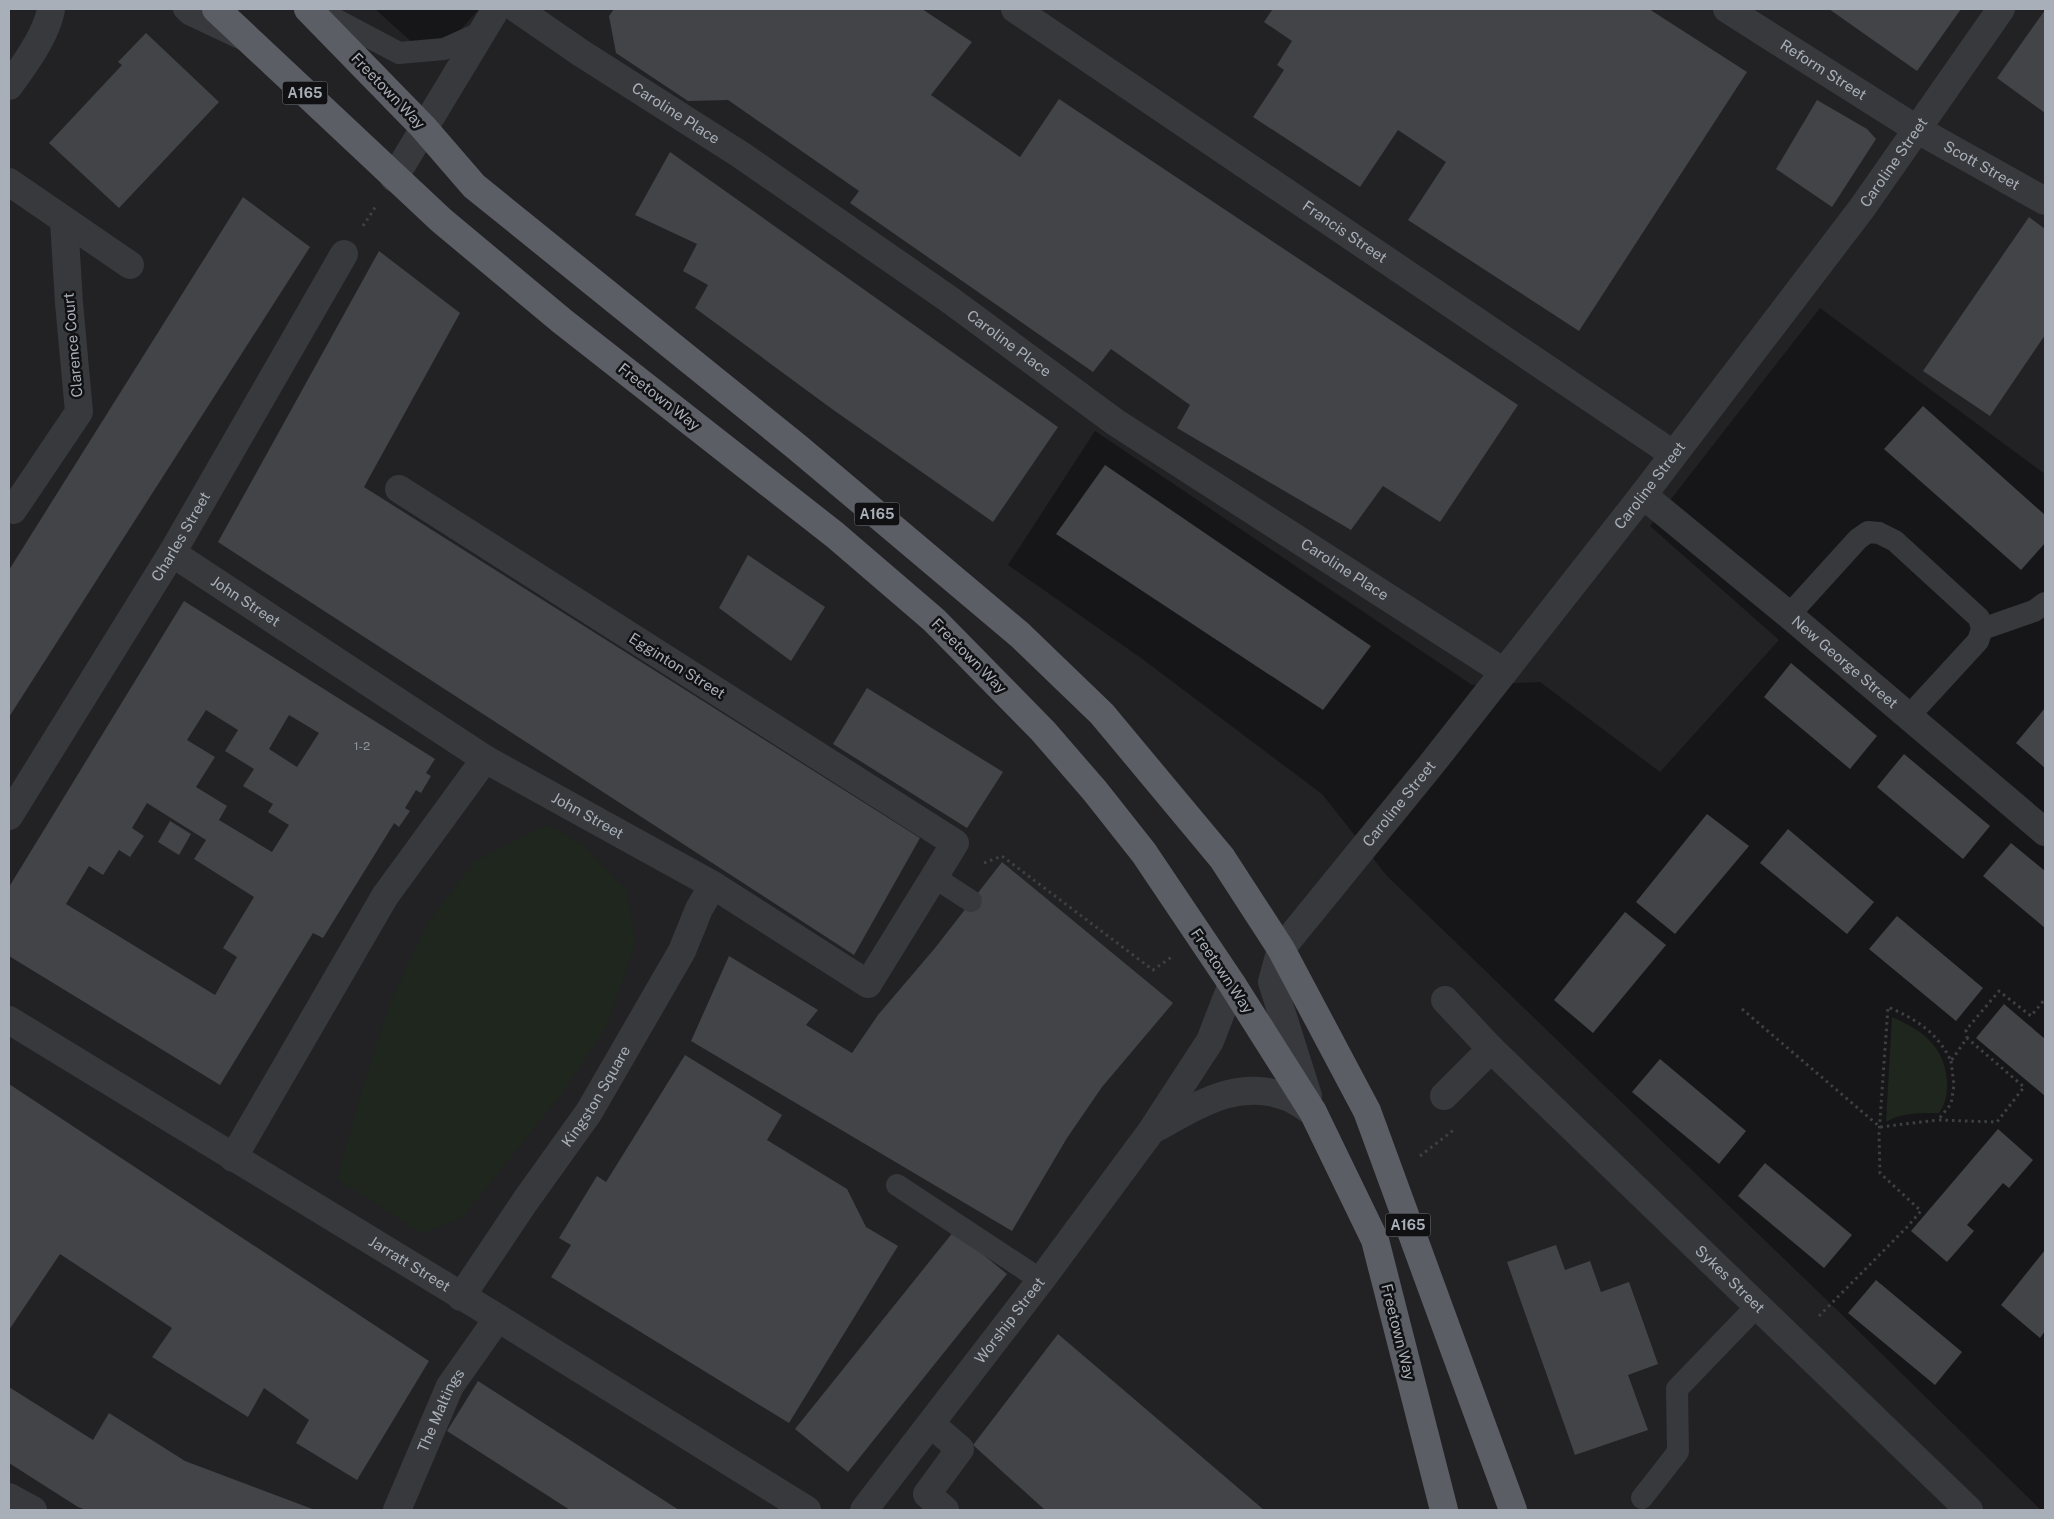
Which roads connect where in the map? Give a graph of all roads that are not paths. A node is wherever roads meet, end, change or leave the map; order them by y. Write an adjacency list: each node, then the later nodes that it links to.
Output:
1 (51, 9): 13 (street)
2 (184, 9): 12 (lane)
3 (216, 9): 12 (highway, Freetown Way / A165)
4 (308, 9): 14 (highway, Freetown Way / A165)
5 (316, 9): 11 (lane)
6 (496, 9): 11 (street)
7 (518, 9): 30 (street, Caroline Place)
8 (1015, 9): 22 (street, Francis Street)
9 (1727, 9): 15 (street, Reform Street)
10 (2001, 9): 15 (street, Caroline Street)
11 (482, 32): 14 (street)
12 (256, 46): 16 (highway, Freetown Way / A165)
13 (9, 86)
14 (424, 127): 16 (street); 39 (highway, Freetown Way / A165)
15 (1918, 130): 18 (street, Scott Street); 22 (street, Caroline Street)
16 (394, 178): 40 (highway, Freetown Way / A165)
17 (9, 182): 19 (street)
18 (2045, 201)
19 (64, 221): 21 (street); 25 (street, Clarence Court)
20 (344, 254): 26 (street, Charles Street)
21 (130, 266)
22 (1673, 454): 24 (street, Caroline Street)
23 (399, 489): 35 (street, Egginton Street)
24 (1643, 495): 28 (street, New George Street); 30 (street, Caroline Street)
25 (13, 510)
26 (172, 553): 32 (street, John Street); 33 (street, Charles Street)
27 (2045, 603): 29 (lane)
28 (1789, 615): 29 (lane); 31 (street, New George Street)
29 (1982, 630): 31 (lane)
30 (1504, 672): 39 (street, Caroline Street)
31 (1909, 716): 34 (street, New George Street)
32 (485, 758): 37 (street, John Street); 47 (street)
33 (9, 816)
34 (2045, 832)
35 (955, 842): 36 (street, John Street)
36 (934, 877): 37 (street, John Street); 38 (lane)
37 (713, 885): 50 (street, Kingston Square)
38 (967, 898)
39 (1281, 949): 45 (street); 62 (highway, Freetown Way / A165)
40 (1232, 984): 45 (highway, Freetown Way / A165); 46 (street, Worship Street)
41 (1445, 1000): 43 (street, Sykes Street)
42 (9, 1020): 47 (street, Jarratt Street)
43 (1491, 1048): 44 (street); 51 (street, Sykes Street)
44 (1444, 1096)
45 (1313, 1112): 46 (street); 61 (highway, Freetown Way / A165)
46 (1152, 1130): 49 (street, Worship Street)
47 (233, 1158): 50 (street, Jarratt Street)
48 (897, 1185): 49 (lane)
49 (1041, 1280): 53 (street, Worship Street)
50 (461, 1297): 52 (street, Jarratt Street)
51 (1757, 1306): 55 (lane); 63 (street, Sykes Street)
52 (498, 1318): 57 (street, The Maltings); 58 (street, Jarratt Street)
53 (931, 1424): 59 (street, Worship Street); 60 (street)
54 (9, 1496): 56 (street)
55 (1642, 1498)
56 (33, 1510)
57 (397, 1510)
58 (807, 1510)
59 (864, 1510)
60 (945, 1510)
61 (1444, 1510)
62 (1513, 1510)
63 (1969, 1510)

